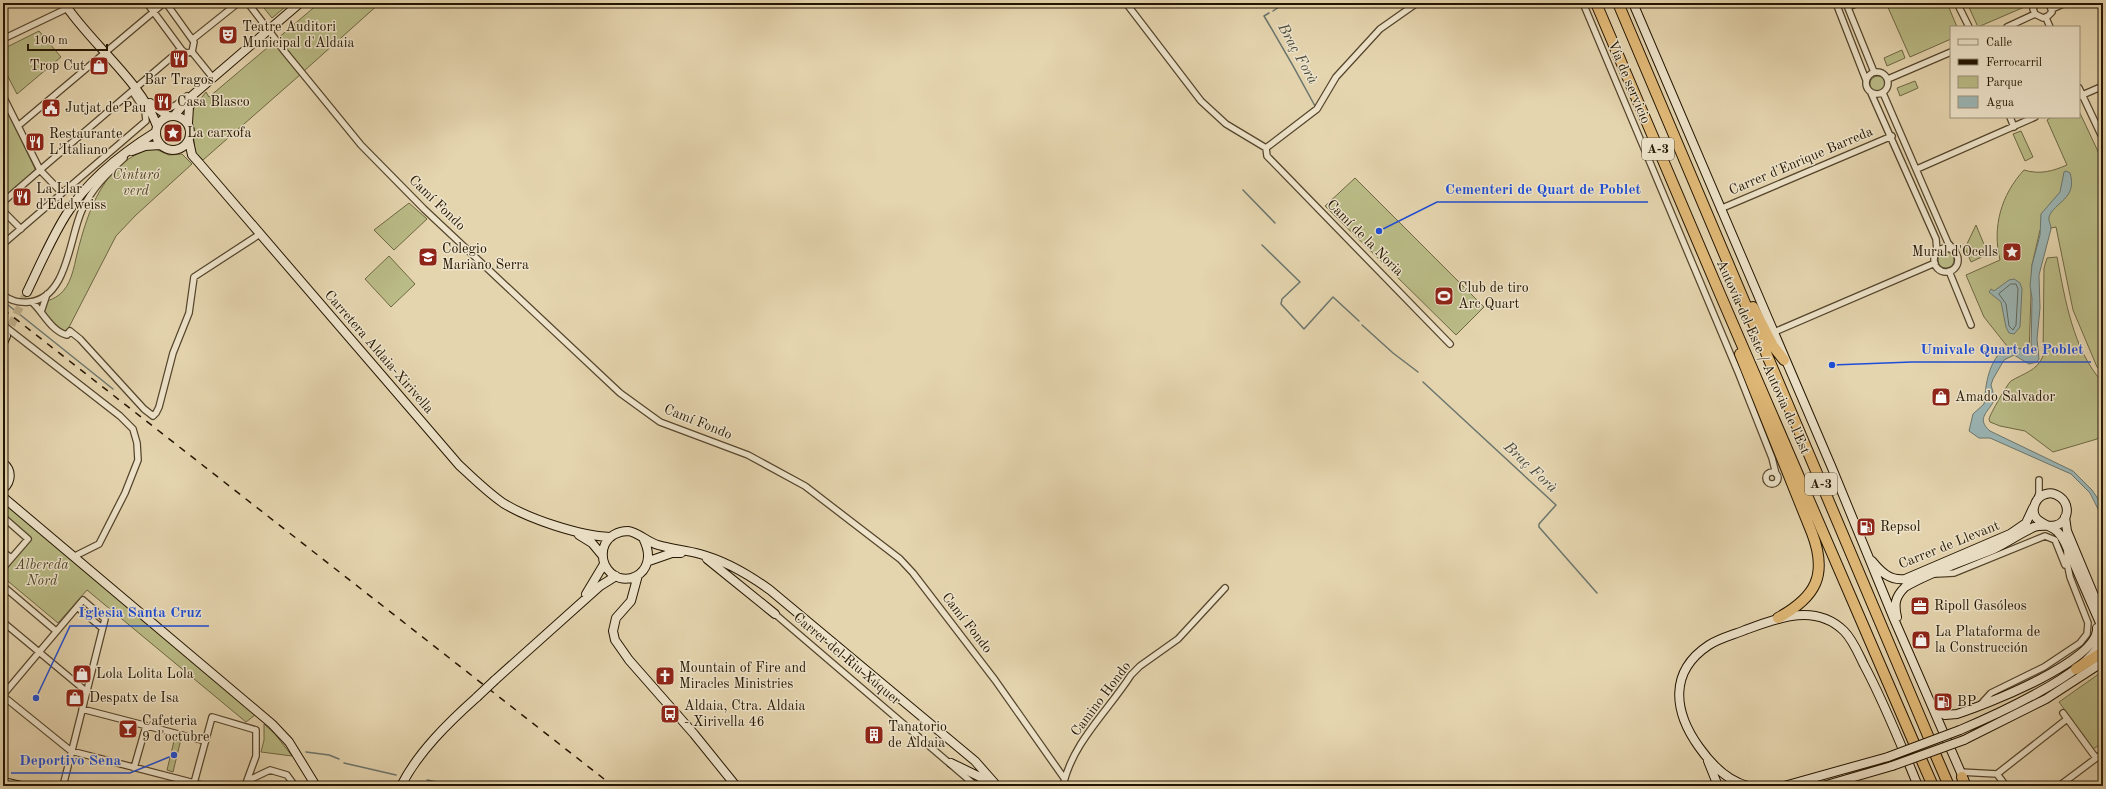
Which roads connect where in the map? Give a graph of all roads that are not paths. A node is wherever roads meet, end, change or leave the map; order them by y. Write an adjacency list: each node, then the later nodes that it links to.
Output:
1 (146, 3): 20 (street)
2 (165, 3): 20 (street); 27 (street)
3 (238, 3): 27 (street)
4 (248, 3): 26 (street, Camí Fondo)
5 (300, 3): 26 (street)
6 (1126, 3): 57 (street)
7 (1416, 3): 57 (street)
8 (1583, 3): 88 (street, Vía de servicio)
9 (1596, 3): 78 (highway, Autovía del Este / Autovia de l'Est / A-3)
10 (1618, 3): 68 (highway, Autovía del Este / Autovia de l'Est / A-3)
11 (1633, 3): 66 (street)
12 (1836, 3): 36 (street)
13 (1858, 3): 17 (street)
14 (1958, 3): 23 (street)
15 (2036, 3): 21 (street)
16 (2065, 3): 18 (street)
17 (1847, 5): 33 (street)
18 (2052, 5): 22 (street)
19 (66, 6): 28 (street); 32 (street)
20 (153, 12): 29 (street); 32 (street)
21 (2035, 14): 22 (street); 24 (street)
22 (2046, 18): 25 (street)
23 (1969, 26)
24 (2009, 26)
25 (2050, 26)
26 (269, 30): 34 (street); 151 (street, Camí Fondo)
27 (193, 39): 30 (street)
28 (3, 40)
29 (181, 49): 30 (street); 38 (street)
30 (192, 52): 34 (street)
31 (1950, 52): 35 (street)
32 (105, 53): 38 (street); 49 (street)
33 (1874, 72): 35 (street); 36 (street)
34 (213, 78): 39 (street)
35 (1888, 79): 41 (street)
36 (1866, 80): 40 (street)
37 (2103, 86): 43 (street)
38 (135, 88): 44 (street); 51 (street); 61 (street); 63 (street)
39 (201, 88): 44 (street); 45 (street); 48 (street)
40 (1871, 92): 41 (street); 52 (street)
41 (1883, 93): 62 (street)
42 (3, 96): 49 (street)
43 (2081, 96): 53 (street)
44 (155, 108): 45 (street)
45 (171, 116): 48 (street); 51 (street)
46 (2010, 118): 50 (street)
47 (2033, 118): 50 (street)
48 (188, 123): 54 (street)
49 (18, 126): 63 (street)
50 (2014, 126): 62 (street)
51 (156, 129): 55 (street); 59 (street)
52 (1892, 136): 66 (street, Carrer d'Enrique Barreda); 72 (street)
53 (2103, 139)
54 (189, 141): 58 (street); 60 (street, Carretera Aldaia-Xirivella)
55 (160, 145): 56 (street); 58 (street)
56 (145, 146): 59 (street); 77 (street)
57 (1266, 148): 85 (street, Camí de la Noria)
58 (180, 150): 60 (street, Carretera Aldaia-Xirivella)
59 (122, 155): 61 (street); 76 (street)
60 (192, 155): 70 (street, Carretera Aldaia-Xirivella)
61 (105, 156): 64 (street)
62 (1917, 169): 73 (street)
63 (40, 170): 64 (street); 65 (street)
64 (62, 193): 69 (street)
65 (3, 202)
66 (1720, 209): 84 (street)
67 (3, 211): 69 (street)
68 (1714, 228): 86 (highway); 138 (highway, Autovía del Este / Autovia de l'Est / A-3)
69 (21, 230): 71 (street)
70 (260, 234): 81 (street); 97 (street, Carretera Aldaia-Xirivella)
71 (3, 244)
72 (1937, 251): 73 (street); 74 (street)
73 (1955, 251): 75 (street)
74 (1935, 264): 75 (street); 84 (street)
75 (1949, 271): 83 (street)
76 (27, 292)
77 (47, 294): 80 (street); 81 (street)
78 (1720, 294): 121 (highway); 140 (highway, Autovía del Este / Autovia de l'Est / A-3)
79 (3, 295): 80 (street)
80 (32, 302): 81 (street)
81 (41, 312)
82 (3, 325): 104 (street)
83 (1972, 325)
84 (1772, 333): 86 (street)
85 (1450, 344)
86 (1784, 360): 103 (street)
87 (3, 463): 89 (street)
88 (1773, 473)
89 (5, 487): 93 (street)
90 (2051, 493): 92 (street); 92 (street); 94 (street)
91 (3, 497): 93 (street)
92 (2035, 503): 96 (street); 103 (street, Carrer de Llevant)
93 (16, 506): 104 (street)
94 (2065, 517): 96 (street); 120 (street)
95 (3, 518): 105 (street)
96 (2048, 526): 100 (street); 109 (street, Carrer de Llevant)
97 (573, 531): 98 (street, Carretera Aldaia-Xirivella); 106 (street, Carretera Aldaia-Xirivella)
98 (610, 537): 99 (street); 106 (street)
99 (644, 540): 102 (street); 107 (street)
100 (2067, 547): 112 (street); 116 (street)
101 (3, 552): 105 (street)
102 (700, 554): 107 (street); 119 (street); 166 (street)
103 (1868, 554): 124 (street)
104 (76, 556): 160 (street)
105 (11, 558): 108 (street)
106 (603, 559): 111 (street); 117 (street)
107 (649, 561): 110 (street)
108 (3, 568)
109 (1931, 574): 112 (street, Carrer de Llevant); 124 (street, Carrer de Llevant)
110 (638, 575): 111 (street); 115 (street)
111 (620, 577): 115 (street); 117 (street)
112 (2070, 577): 132 (street)
113 (3, 586): 125 (street)
114 (1225, 588): 151 (street, Camino Hondo)
115 (633, 593): 147 (street)
116 (2090, 602): 129 (street); 132 (street)
117 (578, 605): 161 (street, bridge)
118 (76, 606): 123 (street); 123 (street); 125 (street)
119 (775, 614): 148 (street, Carrer del Riu Xúquer)
120 (2103, 617)
121 (1778, 618): 144 (street); 172 (street)
122 (3, 622): 126 (street)
123 (102, 628): 130 (street)
124 (1899, 628): 133 (street)
125 (56, 631): 126 (street)
126 (39, 652): 130 (street); 131 (street)
127 (2103, 652): 129 (highway)
128 (2103, 662): 171 (street, bridge)
129 (2076, 669): 170 (street, bridge)
130 (87, 692): 134 (street)
131 (3, 695): 141 (street)
132 (1980, 706): 133 (street)
133 (1933, 708): 152 (street)
134 (82, 709): 137 (street); 141 (street)
135 (2063, 713): 136 (street)
136 (2067, 718): 145 (street); 150 (street)
137 (146, 726): 139 (street); 149 (street)
138 (1928, 738)
139 (205, 741): 154 (street); 155 (street)
140 (1914, 743)
141 (71, 751): 149 (street); 157 (street)
142 (2103, 753): 145 (street)
143 (1936, 756): 174 (highway)
144 (1706, 757): 168 (street); 169 (street)
145 (2096, 758): 176 (street)
146 (1922, 761): 173 (highway)
147 (718, 763): 162 (street); 163 (street)
148 (951, 763): 164 (street, Carrer del Riu Xúquer); 165 (street)
149 (134, 768): 154 (street)
150 (1997, 774): 152 (street); 175 (street)
151 (1064, 778): 167 (street, Camino Hondo)
152 (1964, 780)
153 (3, 782): 156 (street)
154 (194, 783): 158 (street)
155 (246, 784): 159 (street)
156 (21, 786)
157 (63, 786)
158 (206, 786)
159 (295, 786)
160 (316, 786)
161 (401, 786)
162 (730, 786)
163 (736, 786)
164 (976, 786)
165 (990, 786)
166 (995, 786)
167 (1063, 786)
168 (1718, 786)
169 (1748, 786)
170 (1784, 786)
171 (1823, 786)
172 (1918, 786)
173 (1933, 786)
174 (1949, 786)
175 (2006, 786)
176 (2059, 786)

